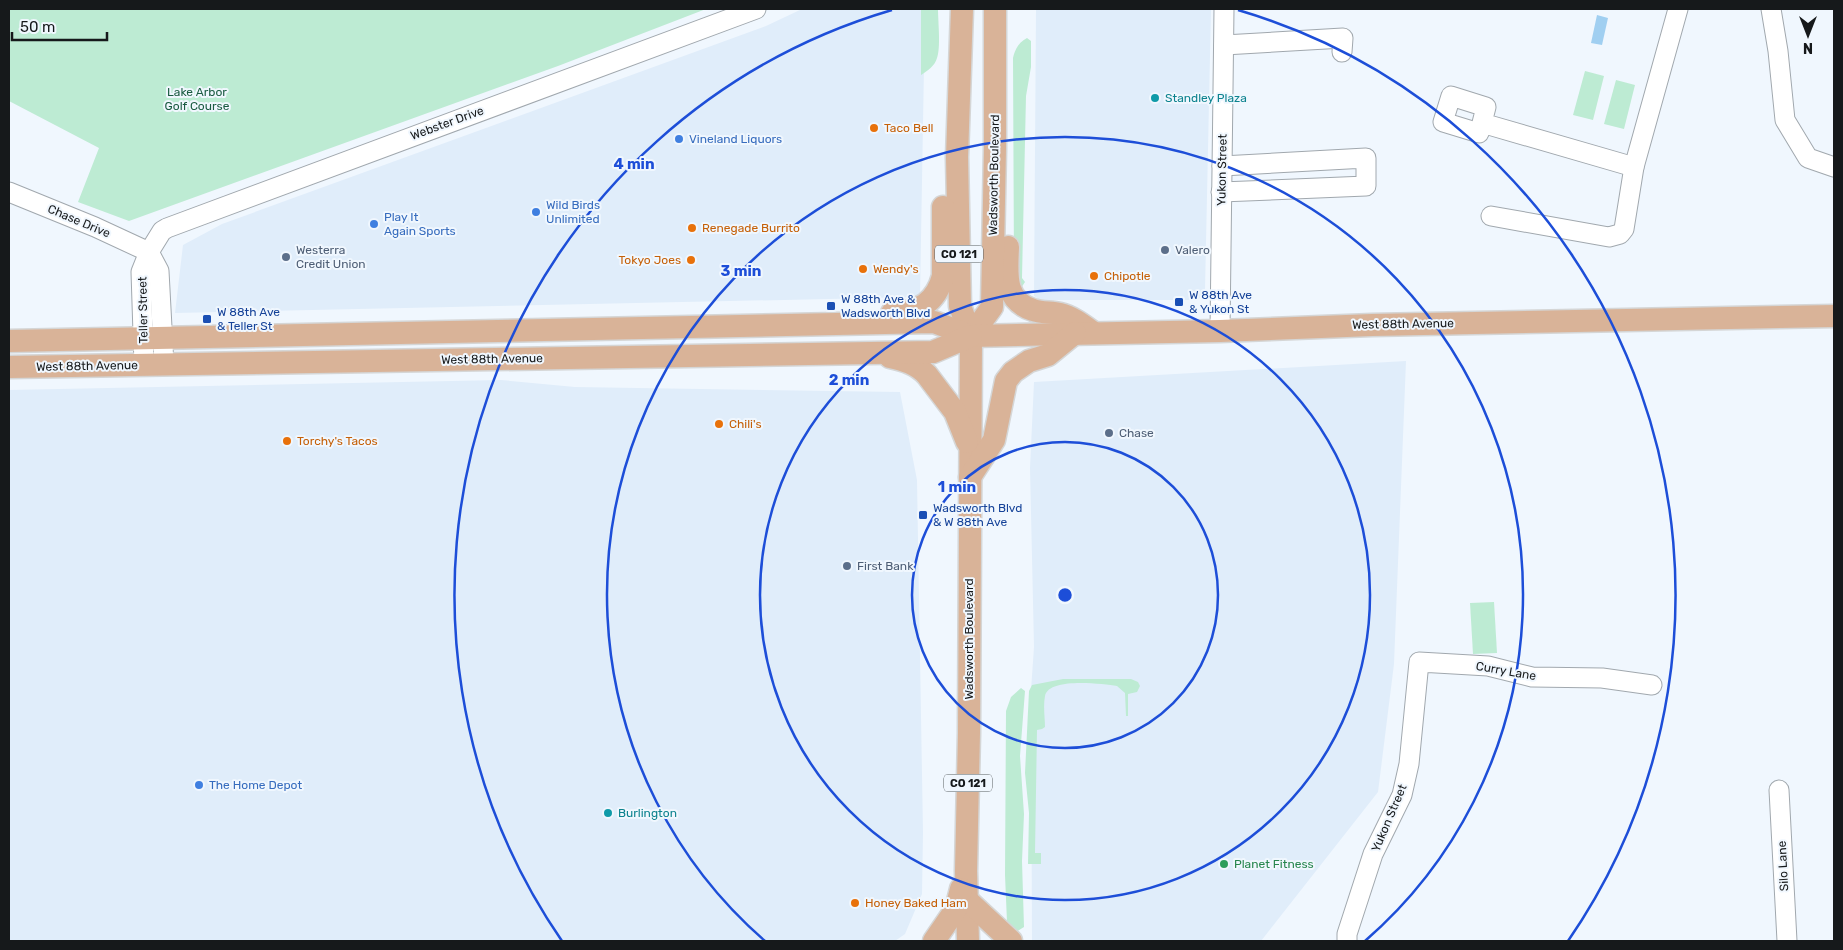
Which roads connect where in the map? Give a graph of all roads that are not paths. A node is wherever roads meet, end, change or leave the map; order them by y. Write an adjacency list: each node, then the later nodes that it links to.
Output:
1 (756, 9): 18 (street, Webster Drive)
2 (962, 9): 13 (main road, Wadsworth Boulevard / CO 121)
3 (995, 9): 17 (main road, Wadsworth Boulevard / CO 121)
4 (1224, 9): 7 (street, Yukon Street)
5 (1678, 9): 11 (street)
6 (1770, 9): 12 (street)
7 (1224, 45): 8 (street); 10 (street, Yukon Street)
8 (1342, 52)
9 (1482, 123): 11 (street)
10 (1222, 166): 15 (street, Yukon Street); 15 (street)
11 (1634, 167): 16 (street)
12 (1834, 167)
13 (957, 170): 20 (main road); 23 (main road, Wadsworth Boulevard / CO 121)
14 (9, 192): 18 (street, Chase Drive)
15 (1221, 192): 21 (street, Yukon Street)
16 (1491, 216)
17 (993, 218): 22 (main road); 23 (main road, Wadsworth Boulevard / CO 121)
18 (149, 252): 24 (street, Teller Street)
19 (1834, 316): 21 (main road, West 88th Avenue)
20 (858, 324): 23 (main road, West 88th Avenue); 24 (main road, West 88th Avenue)
21 (1220, 331): 22 (main road, West 88th Avenue)
22 (1085, 333): 23 (main road, West 88th Avenue); 30 (main road)
23 (972, 336): 26 (main road, West 88th Avenue); 29 (main road, Wadsworth Boulevard / CO 121)
24 (153, 337): 25 (main road, West 88th Avenue); 27 (street, Teller Street)
25 (9, 341)
26 (874, 353): 27 (main road, West 88th Avenue); 29 (main road)
27 (154, 365): 28 (main road, West 88th Avenue)
28 (9, 367)
29 (970, 450): 30 (main road, Wadsworth Boulevard / CO 121)
30 (970, 477): 34 (main road, Wadsworth Boulevard / CO 121)
31 (1419, 662): 32 (street, Curry Lane); 39 (street, Yukon Street)
32 (1652, 685)
33 (1779, 790): 40 (street, Silo Lane)
34 (966, 871): 35 (main road, Wadsworth Boulevard / CO 121); 36 (main road)
35 (967, 900): 37 (main road, Wadsworth Boulevard / CO 121); 38 (main road)
36 (934, 941)
37 (968, 941)
38 (1011, 941)
39 (1347, 941)
40 (1787, 941)

